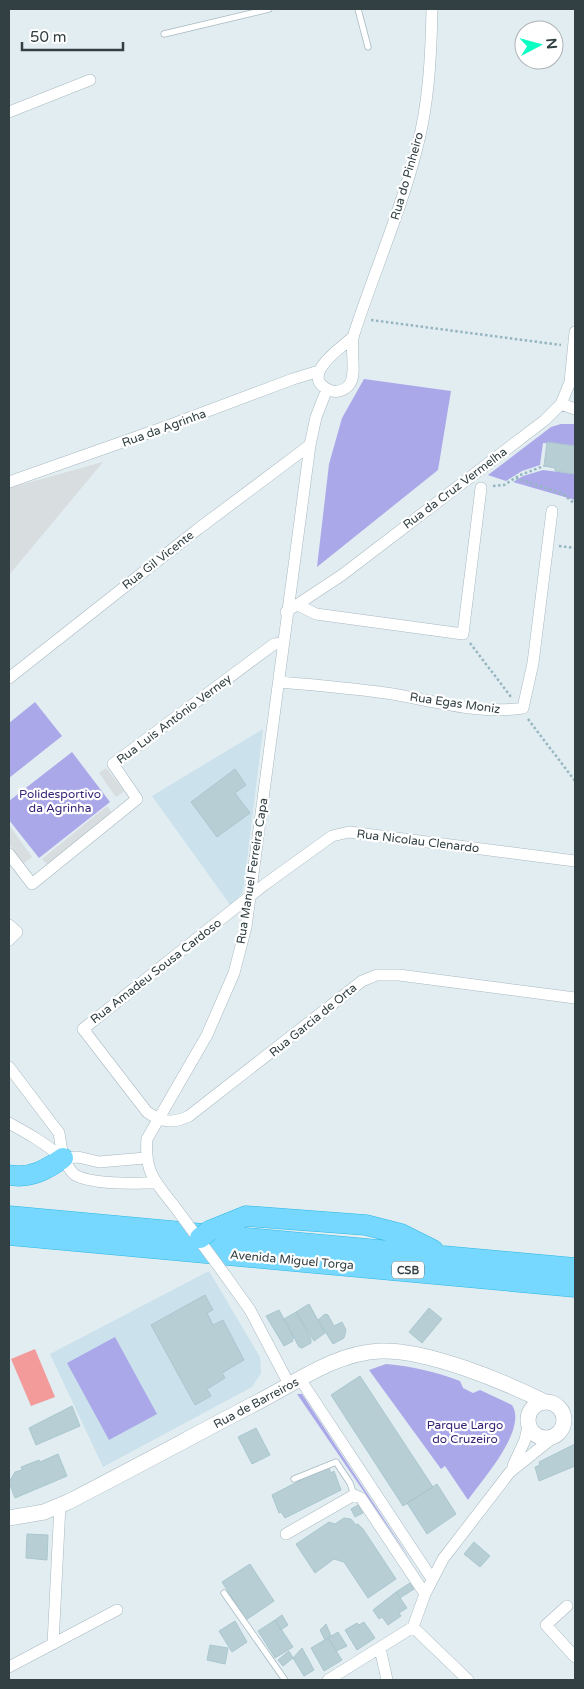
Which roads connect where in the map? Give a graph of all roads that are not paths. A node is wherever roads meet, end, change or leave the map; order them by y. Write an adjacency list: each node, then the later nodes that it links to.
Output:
1 (268, 9): 4 (lane)
2 (358, 9): 5 (lane)
3 (432, 9): 9 (street, Rua do Pinheiro)
4 (164, 34)
5 (368, 47)
6 (90, 80): 7 (street)
7 (9, 112)
8 (575, 332): 14 (street, Rua da Cruz Vermelha)
9 (353, 336): 10 (street, Rua do Pinheiro); 11 (street, Rua do Pinheiro)
10 (329, 358): 11 (street); 12 (street, Rua do Pinheiro)
11 (352, 365): 13 (street, Rua do Pinheiro)
12 (319, 371): 13 (street); 17 (street, Rua da Agrinha)
13 (327, 389): 16 (street, Rua Manuel Ferreira Capa)
14 (561, 404): 15 (street); 20 (street, Rua da Cruz Vermelha)
15 (575, 409)
16 (310, 445): 21 (street, Rua Manuel Ferreira Capa); 23 (street, Rua Gil Vicente)
17 (9, 482)
18 (484, 487): 20 (street)
19 (552, 511): 24 (street, Rua Egas Moniz)
20 (298, 605): 21 (street, Rua da Cruz Vermelha)
21 (286, 612): 22 (street, Rua Manuel Ferreira Capa)
22 (283, 643): 24 (street, Rua Manuel Ferreira Capa); 25 (street, Rua Luis António Verney)
23 (9, 678)
24 (279, 682): 27 (street, Rua Manuel Ferreira Capa)
25 (9, 854)
26 (575, 861): 27 (street, Rua Nicolau Clenardo)
27 (251, 896): 32 (street, Rua Manuel Ferreira Capa); 32 (street, Rua Amadeu Sousa Cardoso)
28 (9, 925): 29 (street)
29 (9, 940)
30 (575, 998): 32 (street, Rua Garcia de Orta)
31 (9, 1067): 34 (street)
32 (158, 1121): 35 (street, Rua Manuel Ferreira Capa)
33 (9, 1123): 34 (street)
34 (63, 1158): 35 (street); 36 (highway); 37 (street)
35 (146, 1158): 37 (street)
36 (9, 1176)
37 (156, 1183): 40 (street, bridge)
38 (9, 1216): 43 (highway, Avenida Miguel Torga / CSB)
39 (9, 1235): 41 (highway, Avenida Miguel Torga)
40 (203, 1236): 43 (highway); 46 (street, bridge)
41 (112, 1244): 42 (highway); 45 (highway, Avenida Miguel Torga / CSB)
42 (9, 1251)
43 (441, 1255): 44 (highway, Avenida Miguel Torga / CSB)
44 (575, 1268)
45 (575, 1287)
46 (295, 1382): 47 (street, Rua de Barreiros); 56 (street, Rua de Barreiros); 59 (street)
47 (513, 1388): 48 (street, Rua de Barreiros); 50 (street)
48 (545, 1402): 49 (street); 50 (street)
49 (569, 1414): 52 (street)
50 (529, 1419): 52 (street); 53 (street)
51 (575, 1431): 52 (street)
52 (556, 1435): 53 (street)
53 (510, 1472): 59 (street)
54 (294, 1479): 55 (lane)
55 (354, 1495): 58 (street); 61 (street)
56 (60, 1505): 57 (street, Rua de Barreiros); 65 (street)
57 (9, 1518)
58 (286, 1534)
59 (432, 1579): 61 (street)
60 (224, 1593): 69 (lane)
61 (425, 1594): 64 (street)
62 (567, 1606): 67 (street)
63 (116, 1610): 65 (street)
64 (413, 1627): 66 (street); 72 (street)
65 (53, 1644): 68 (street)
66 (380, 1648): 70 (street); 71 (street)
67 (575, 1657)
68 (9, 1667)
69 (285, 1680)
70 (328, 1680)
71 (387, 1680)
72 (468, 1680)

